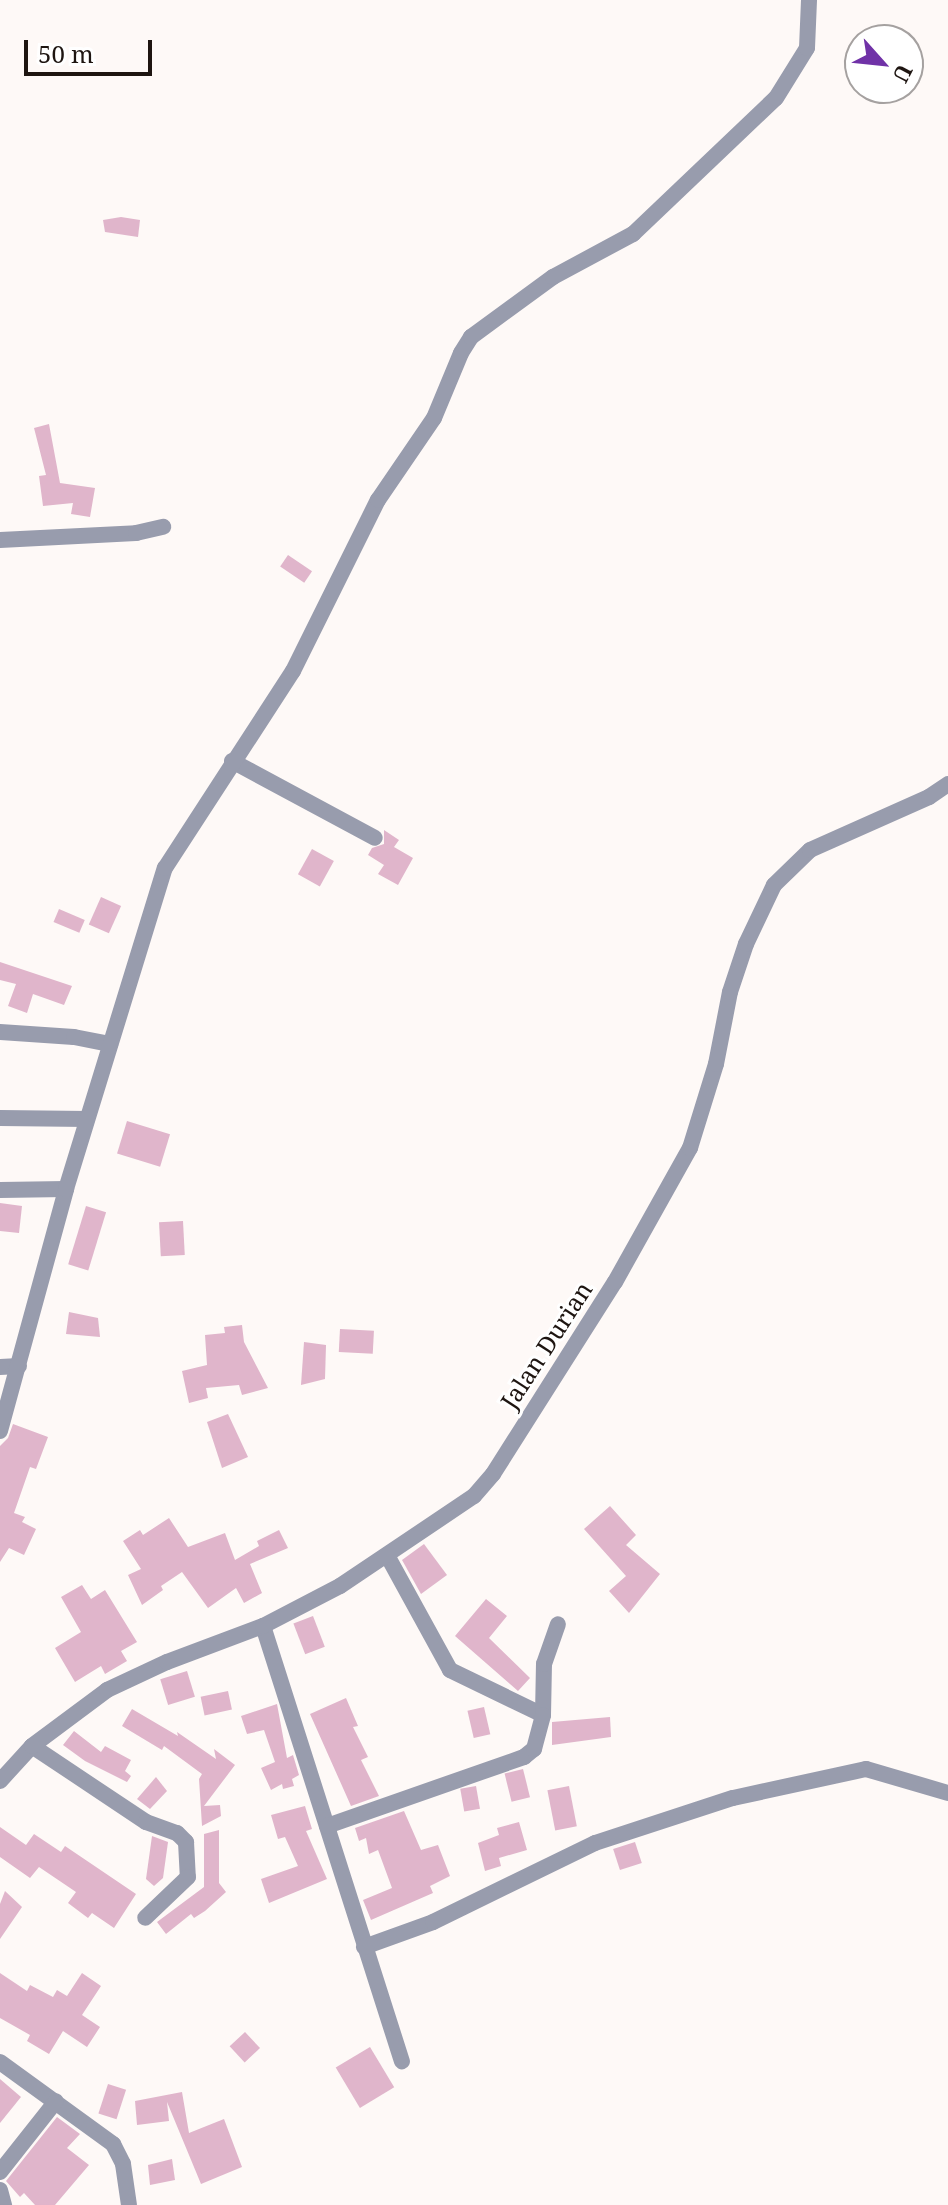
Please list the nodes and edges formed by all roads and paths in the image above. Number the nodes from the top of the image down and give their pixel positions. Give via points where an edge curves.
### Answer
1 (809, 0) edge
2 (163, 527) dead end
3 (0, 540) edge
4 (232, 761) junction
5 (948, 784) edge
6 (375, 838) dead end
7 (0, 1032) edge
8 (110, 1044) junction
9 (0, 1118) edge
10 (87, 1119) junction
11 (66, 1189) junction
12 (0, 1190) edge
13 (19, 1366) junction
14 (0, 1367) edge
15 (0, 1431) edge
16 (388, 1557) junction
17 (558, 1624) dead end
18 (263, 1626) junction
19 (543, 1715) junction
20 (32, 1746) junction
21 (0, 1781) edge
22 (948, 1793) edge
23 (327, 1826) junction
24 (145, 1918) dead end
25 (364, 1947) junction
26 (402, 2061) dead end
27 (0, 2062) edge
28 (56, 2101) junction
29 (0, 2172) edge
30 (0, 2190) edge
31 (4, 2205) edge
32 (129, 2205) edge

1 - 4 street via 807,48 776,98 633,234 553,277 471,337 434,418 378,500 293,671
2 - 3 street
4 - 6 street
4 - 8 street via 165,868
5 - 16 street, Jalan Durian via 810,850 774,885 730,992 713,1076 690,1148 615,1282 493,1474 465,1505
7 - 8 street
8 - 10 street
9 - 10 street
10 - 11 street
11 - 12 street
11 - 13 street
13 - 14 street
13 - 15 street
16 - 18 street, Jalan Durian
16 - 19 street via 450,1670
17 - 19 street via 544,1664
18 - 20 street, Jalan Durian via 107,1690
18 - 23 street
19 - 23 street via 534,1749 524,1757
20 - 21 street, Jalan Durian
20 - 24 street via 146,1822 177,1833 186,1842 188,1877
22 - 25 street via 866,1769 733,1798 595,1843 433,1922
23 - 25 street
25 - 26 street
27 - 28 street
28 - 29 street
28 - 32 street via 113,2144 123,2164
30 - 31 street

